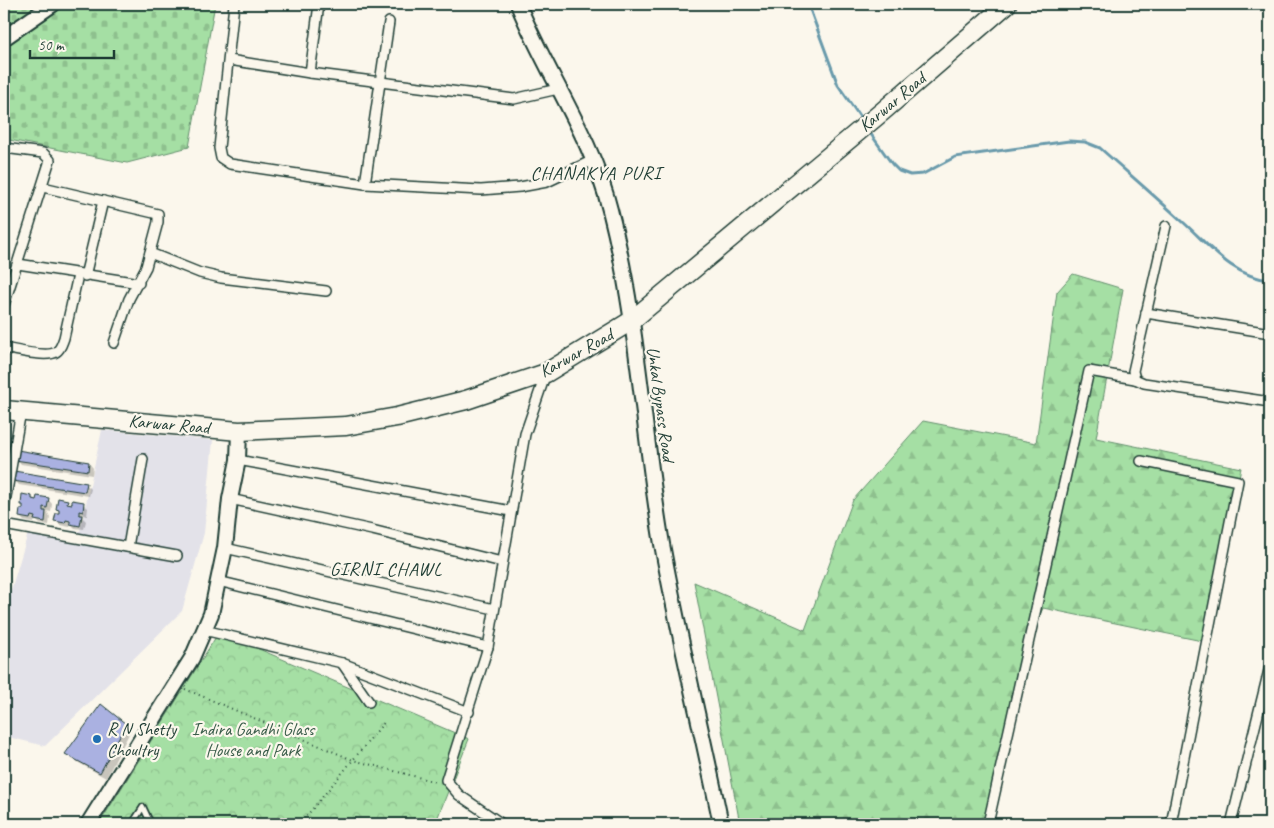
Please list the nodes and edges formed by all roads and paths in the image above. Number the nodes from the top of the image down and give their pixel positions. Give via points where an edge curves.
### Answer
1 (53, 4) edge
2 (234, 4) edge
3 (319, 4) edge
4 (518, 4) edge
5 (1007, 4) edge
6 (389, 22) dead end
7 (4, 38) edge
8 (229, 60) junction
9 (310, 73) junction
10 (379, 83) junction
11 (558, 89) junction
12 (4, 148) edge
13 (593, 160) junction
14 (365, 184) junction
15 (43, 187) junction
16 (103, 202) junction
17 (1166, 226) dead end
18 (150, 253) junction
19 (18, 264) junction
20 (82, 276) junction
21 (139, 283) junction
22 (326, 291) dead end
23 (4, 305) edge
24 (1146, 313) junction
25 (631, 321) junction
26 (1270, 333) edge
27 (114, 343) dead end
28 (4, 348) edge
29 (546, 373) junction
30 (1135, 379) junction
31 (1270, 402) edge
32 (4, 410) edge
33 (22, 411) junction
34 (239, 431) junction
35 (143, 458) dead end
36 (238, 460) junction
37 (1141, 461) dead end
38 (230, 499) junction
39 (4, 508) edge
40 (511, 511) junction
41 (4, 525) edge
42 (128, 547) junction
43 (224, 548) junction
44 (177, 556) dead end
45 (502, 562) junction
46 (218, 581) junction
47 (494, 609) junction
48 (204, 630) junction
49 (488, 647) junction
50 (342, 663) junction
51 (1270, 666) edge
52 (175, 685) junction
53 (369, 702) dead end
54 (469, 712) junction
55 (386, 720) dead end
56 (353, 760) junction
57 (446, 780) junction
58 (88, 824) edge
59 (132, 824) edge
60 (152, 824) edge
61 (300, 824) edge
62 (502, 824) edge
63 (721, 824) edge
64 (988, 824) edge
65 (1171, 824) edge
66 (1231, 824) edge

1 - 7 main road
2 - 8 street
3 - 9 street
4 - 11 main road, Unkal Bypass Road
5 - 25 highway, Karwar Road
6 - 10 street
8 - 9 street
8 - 14 street via 221,158 230,164 248,168
9 - 10 street
10 - 11 street via 514,99
10 - 14 street
11 - 13 main road, Unkal Bypass Road
12 - 15 street via 48,156 50,160
13 - 14 street via 547,182 520,187 481,190
13 - 25 main road, Unkal Bypass Road via 610,210
15 - 16 street
15 - 19 street
16 - 18 street via 158,214
16 - 20 street
17 - 24 street
18 - 21 street
18 - 22 street via 221,278
19 - 20 street
19 - 23 street
20 - 21 street
20 - 28 street via 61,348 56,353 48,355
21 - 27 street via 129,299
24 - 26 street
24 - 30 street via 1133,371
25 - 29 highway, Karwar Road
25 - 63 main road, Unkal Bypass Road via 662,544
29 - 34 highway, Karwar Road via 466,400 396,417 346,426
29 - 40 street via 525,434
30 - 31 street
30 - 64 street via 1089,371
32 - 33 highway, Karwar Road
33 - 34 highway, Karwar Road
33 - 39 street
34 - 36 main road
35 - 42 street
36 - 38 main road
36 - 40 street
37 - 65 street via 1238,481
38 - 43 main road
38 - 45 street
40 - 45 street
41 - 42 street
42 - 44 street
43 - 46 main road
43 - 47 street
45 - 47 street
46 - 48 main road
46 - 49 street
47 - 49 street
48 - 50 street
48 - 52 main road
49 - 54 street
50 - 53 street
50 - 54 street
51 - 66 street
52 - 56 path
52 - 58 main road
54 - 57 street
55 - 56 path
56 - 57 path via 431,782
56 - 61 path
57 - 62 street via 459,795
59 - 60 lane via 144,807

